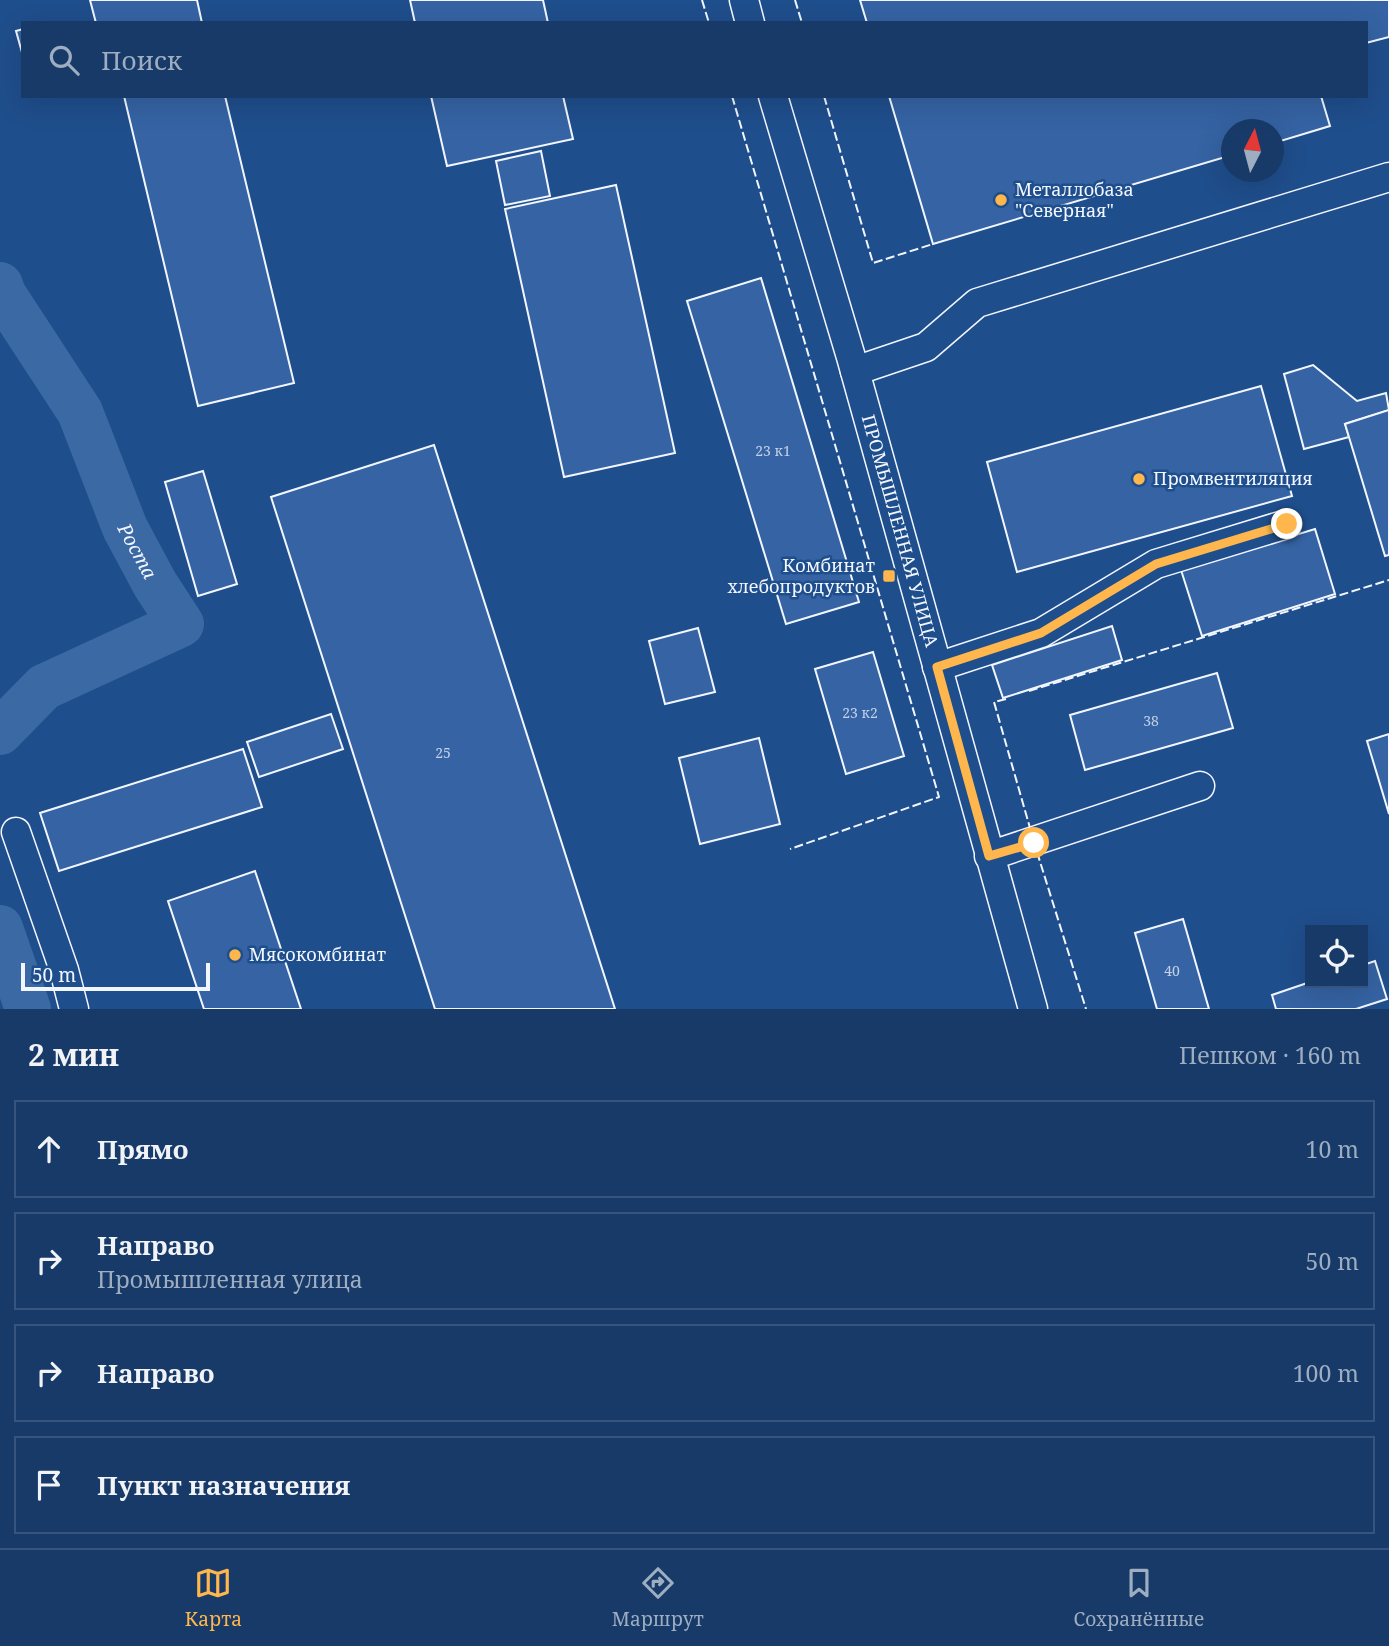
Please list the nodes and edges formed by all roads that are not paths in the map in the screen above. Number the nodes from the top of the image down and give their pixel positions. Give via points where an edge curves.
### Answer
1 (744, 0) edge
2 (750, 21) edge
3 (774, 98) edge
4 (1389, 177) edge
5 (855, 371) junction
6 (1287, 524) dead end
7 (937, 667) junction
8 (1200, 786) dead end
9 (16, 832) dead end
10 (989, 856) junction
11 (74, 1009) edge
12 (1033, 1009) edge

1 - 2 street
3 - 5 street, ПРОМЫШЛЕННАЯ УЛИЦА
4 - 5 street via 977,303 926,347
5 - 7 street, ПРОМЫШЛЕННАЯ УЛИЦА
6 - 7 street via 1156,564 1041,633
7 - 10 street, ПРОМЫШЛЕННАЯ УЛИЦА
8 - 10 street
9 - 11 street
10 - 12 street, ПРОМЫШЛЕННАЯ УЛИЦА

